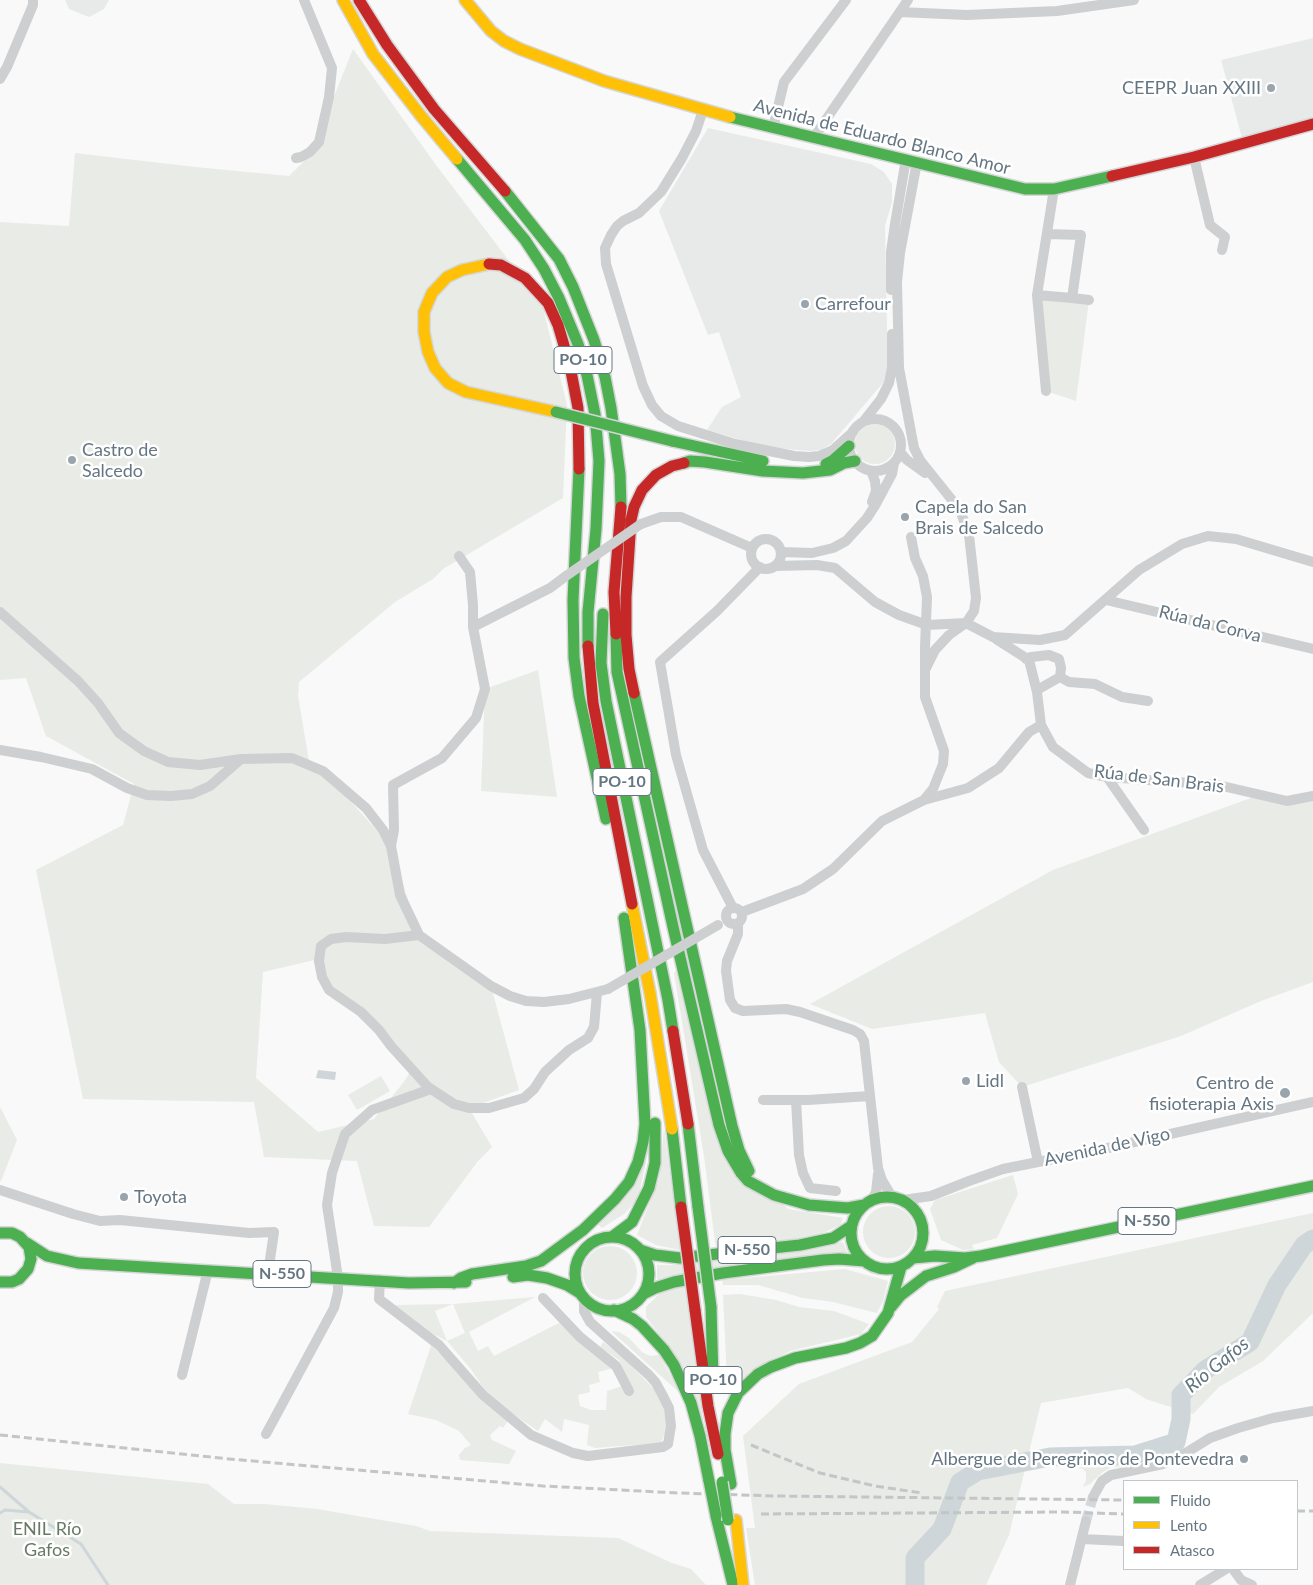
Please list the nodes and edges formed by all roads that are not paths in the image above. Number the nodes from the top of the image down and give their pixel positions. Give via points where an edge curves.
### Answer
1 (33, 0) edge
2 (304, 0) edge
3 (344, 0) edge
4 (359, 0) edge
5 (466, 0) edge
6 (846, 0) edge
7 (908, 0) edge
8 (1134, 0) edge
9 (900, 12) junction
10 (0, 78) edge
11 (703, 110) junction
12 (1313, 124) edge
13 (774, 128) junction
14 (814, 137) junction
15 (1194, 157) junction
16 (296, 158) dead end
17 (912, 160) junction
18 (1054, 189) junction
19 (1047, 234) junction
20 (1222, 250) dead end
21 (1037, 295) junction
22 (1072, 298) junction
23 (1089, 300) dead end
24 (899, 368) junction
25 (1046, 391) dead end
26 (863, 422) junction
27 (853, 432) junction
28 (900, 435) junction
29 (615, 436) junction
30 (849, 446) junction
31 (900, 452) junction
32 (855, 461) junction
33 (894, 463) junction
34 (872, 471) junction
35 (935, 481) junction
36 (858, 529) junction
37 (912, 537) dead end
38 (752, 548) junction
39 (780, 552) junction
40 (459, 556) dead end
41 (1313, 562) edge
42 (774, 566) junction
43 (760, 567) junction
44 (1124, 584) junction
45 (1106, 600) junction
46 (1126, 604) junction
47 (0, 612) edge
48 (966, 623) junction
49 (927, 625) junction
50 (474, 627) junction
51 (993, 637) junction
52 (1313, 649) edge
53 (1026, 658) junction
54 (926, 668) junction
55 (1060, 677) junction
56 (1037, 690) junction
57 (1148, 701) dead end
58 (1041, 725) junction
59 (0, 750) edge
60 (241, 759) junction
61 (1108, 777) junction
62 (610, 791) junction
63 (1313, 796) edge
64 (924, 800) junction
65 (606, 820) junction
66 (1144, 830) dead end
67 (391, 846) junction
68 (737, 910) junction
69 (727, 919) junction
70 (738, 924) junction
71 (419, 935) junction
72 (597, 993) junction
73 (641, 1048) junction
74 (1022, 1087) dead end
75 (431, 1089) junction
76 (870, 1096) junction
77 (763, 1100) dead end
78 (796, 1100) junction
79 (1313, 1102) edge
80 (1038, 1162) junction
81 (878, 1168) junction
82 (1313, 1186) edge
83 (0, 1190) edge
84 (836, 1191) dead end
85 (774, 1195) junction
86 (898, 1198) junction
87 (868, 1202) junction
88 (851, 1226) junction
89 (0, 1233) edge
90 (612, 1237) junction
91 (931, 1240) junction
92 (26, 1243) junction
93 (587, 1246) junction
94 (640, 1250) junction
95 (955, 1256) junction
96 (913, 1258) junction
97 (974, 1258) junction
98 (865, 1262) junction
99 (78, 1263) junction
100 (900, 1267) junction
101 (208, 1270) junction
102 (268, 1273) junction
103 (24, 1275) junction
104 (528, 1275) junction
105 (338, 1278) junction
106 (380, 1280) junction
107 (0, 1282) edge
108 (454, 1283) junction
109 (642, 1294) junction
110 (582, 1296) junction
111 (543, 1298) dead end
112 (614, 1310) junction
113 (889, 1310) junction
114 (600, 1333) junction
115 (591, 1346) junction
116 (182, 1375) dead end
117 (629, 1391) dead end
118 (1313, 1411) edge
119 (266, 1434) dead end
120 (718, 1453) junction
121 (727, 1483) junction
122 (1093, 1497) tunnel mouth
123 (1086, 1521) tunnel mouth
124 (1082, 1539) junction
125 (1123, 1542) edge
126 (1224, 1570) edge
127 (1234, 1570) edge
128 (733, 1585) edge
129 (741, 1585) edge
130 (1070, 1585) edge
131 (1200, 1585) edge
132 (1252, 1585) edge

1 - 10 street
2 - 16 street via 332,68 320,142 310,152
3 - 62 main road, PO-10 via 374,54 525,240 559,298 578,344 594,405 599,461 588,642 593,703
4 - 29 main road, PO-10 via 434,109 559,259 574,287 594,340 605,377
5 - 11 main road, Avenida de Eduardo Blanco Amor via 491,31 520,49 604,81
6 - 13 street via 784,82
7 - 9 street
8 - 9 street via 1057,11 966,15
9 - 14 street
11 - 13 main road, Avenida de Eduardo Blanco Amor
11 - 27 street via 696,131 661,192 617,226 605,248 606,264 642,386 661,416 678,426 736,444 794,456 819,456 833,450
12 - 15 main road, Avenida de Eduardo Blanco Amor
13 - 14 main road, Avenida de Eduardo Blanco Amor
14 - 17 main road, Avenida de Eduardo Blanco Amor
15 - 18 main road, Avenida de Eduardo Blanco Amor
15 - 20 street via 1210,225 1225,236
17 - 18 main road, Avenida de Eduardo Blanco Amor via 1011,186 1032,190
17 - 24 street via 898,272
17 - 26 street via 891,252 892,368 885,392
18 - 19 street
19 - 21 street
19 - 22 street via 1081,235
21 - 22 street
21 - 25 street
22 - 23 street
24 - 28 street
24 - 35 street via 914,448
26 - 27 street
26 - 28 street via 880,419 895,427
27 - 30 street
28 - 31 street
29 - 85 main road via 621,501 614,630 617,672 626,718 719,1125 728,1151 741,1173 754,1185
29 - 120 main road, PO-10, bridge via 613,510 601,663 606,701 668,1000 688,1124 711,1307
30 - 32 street
30 - 65 main road, bridge via 832,461 821,465 786,465 690,446 556,412 466,392 448,382 435,368 428,352 424,312 432,292 447,277 462,270 485,264 501,265 525,278 538,291 548,303 561,333 578,408 580,457 573,600 574,658
31 - 33 street
31 - 35 street
32 - 34 street
32 - 85 main road via 830,470 803,473 690,461 656,475 642,490 631,520 626,635 629,669 644,742 739,1150 750,1172
33 - 34 street via 888,468
33 - 36 street via 892,474 876,504
34 - 36 street via 876,491 874,500
35 - 48 street via 960,510 969,535 976,598 974,611
36 - 39 street via 846,542 823,551
37 - 49 street via 927,597
38 - 39 street via 759,541 768,539 777,544
38 - 43 street via 753,561
38 - 50 street, bridge via 681,517 651,519 550,588
39 - 42 street
40 - 50 street via 470,572
41 - 44 street via 1236,539 1208,536 1182,544 1139,570
42 - 43 street
42 - 49 street via 835,568 875,602
43 - 68 street via 660,662 676,756 703,850
44 - 45 street
44 - 46 street
45 - 46 street, Rúa da Corva
45 - 51 street via 1065,634 1040,640
46 - 52 street, Rúa da Corva
47 - 60 street via 78,681 119,733 144,751 168,762 200,765
48 - 49 street
48 - 51 street
48 - 54 street via 935,650
49 - 54 street
50 - 67 street via 485,689 476,718 442,758 393,785
51 - 53 street
53 - 55 street via 1049,656 1059,659
53 - 56 street, Rúa de San Brais
54 - 64 street via 926,697 944,751 943,764 933,789
55 - 56 street
55 - 57 street via 1069,682 1095,684 1122,697
56 - 58 street, Rúa de San Brais
58 - 61 street, Rúa de San Brais via 1053,747 1088,773
58 - 64 street via 1029,732 999,768 968,788
59 - 60 street via 92,770 147,795 171,796 192,794 210,786
60 - 67 street via 292,758 323,771 366,808
61 - 63 street, Rúa de San Brais via 1218,785 1287,801
61 - 66 street
62 - 65 main road
62 - 120 main road, PO-10, bridge via 650,993 672,1129 708,1406
64 - 68 street via 882,821 832,869 803,889
65 - 73 main road via 620,894
67 - 71 street via 400,895
68 - 69 street via 727,913
68 - 70 street via 742,920
69 - 70 street
69 - 72 street, bridge via 608,990
70 - 76 street via 726,971 730,1000 735,1008 743,1011 786,1009 860,1034 864,1040
71 - 72 street via 510,996 544,1002
71 - 75 street via 331,939 321,946 319,961 329,990 361,1012
72 - 75 street via 594,1027 588,1038 545,1072 524,1098 490,1108 469,1108 454,1104
73 - 90 main road via 654,1113 655,1162 649,1188 632,1222
73 - 108 main road via 643,1142 629,1182 616,1199 583,1230 541,1261 472,1274
74 - 80 street
75 - 105 street via 372,1110 345,1134 332,1173 327,1205
76 - 78 street
76 - 81 street
77 - 78 street
78 - 84 street via 803,1173 810,1188
79 - 80 street, Avenida de Vigo
80 - 86 street, Avenida de Vigo via 985,1175 931,1196
81 - 86 street via 882,1180
81 - 87 street via 878,1181
82 - 97 main road, N-550
83 - 102 street via 100,1221 120,1220 249,1233 274,1232
85 - 87 main road via 817,1206 848,1208
86 - 87 main road via 882,1197
86 - 91 main road via 918,1213
87 - 88 main road, N-550 via 858,1211
88 - 94 main road, N-550 via 833,1238 808,1244 680,1258
88 - 98 main road via 853,1246
89 - 92 main road, N-550 via 20,1236
90 - 93 main road, N-550 via 599,1239
90 - 94 main road, N-550 via 622,1238
91 - 95 main road, N-550
91 - 96 main road
92 - 99 main road, N-550 via 47,1256
92 - 103 main road via 31,1259
93 - 104 main road, N-550
93 - 110 main road via 576,1265 575,1279
94 - 109 main road via 648,1266 647,1285
95 - 96 main road, N-550
95 - 97 main road, N-550
96 - 100 main road
97 - 113 main road via 926,1276 900,1296
98 - 100 main road, N-550 via 882,1269
98 - 109 main road, N-550 via 823,1260 723,1274 674,1282
99 - 101 main road, N-550
99 - 103 main road, N-550
100 - 113 main road
101 - 102 main road, N-550
101 - 116 street
102 - 105 main road, N-550
103 - 107 main road, N-550 via 12,1282
104 - 108 main road, N-550
104 - 110 main road, N-550 via 556,1280
105 - 106 main road, N-550
105 - 119 street via 334,1308
106 - 108 main road, N-550
106 - 114 street via 379,1299 439,1345 483,1395 531,1434 573,1453 588,1456 663,1447 668,1444 671,1426 669,1408 656,1383
109 - 112 main road, N-550 via 630,1306
110 - 112 main road, N-550 via 597,1308
110 - 114 street via 586,1317
111 - 115 street
112 - 128 main road, bridge via 633,1319 664,1350 691,1403
113 - 121 main road via 872,1336 860,1343 795,1358 772,1367 758,1374 738,1393 728,1413 725,1434
114 - 115 street
115 - 117 street via 616,1366
118 - 122 street via 1238,1428 1210,1438 1163,1464 1111,1475 1102,1481
120 - 121 main road
121 - 129 main road, bridge
123 - 124 street
124 - 125 street
124 - 130 street
126 - 131 street
127 - 132 street via 1241,1580

